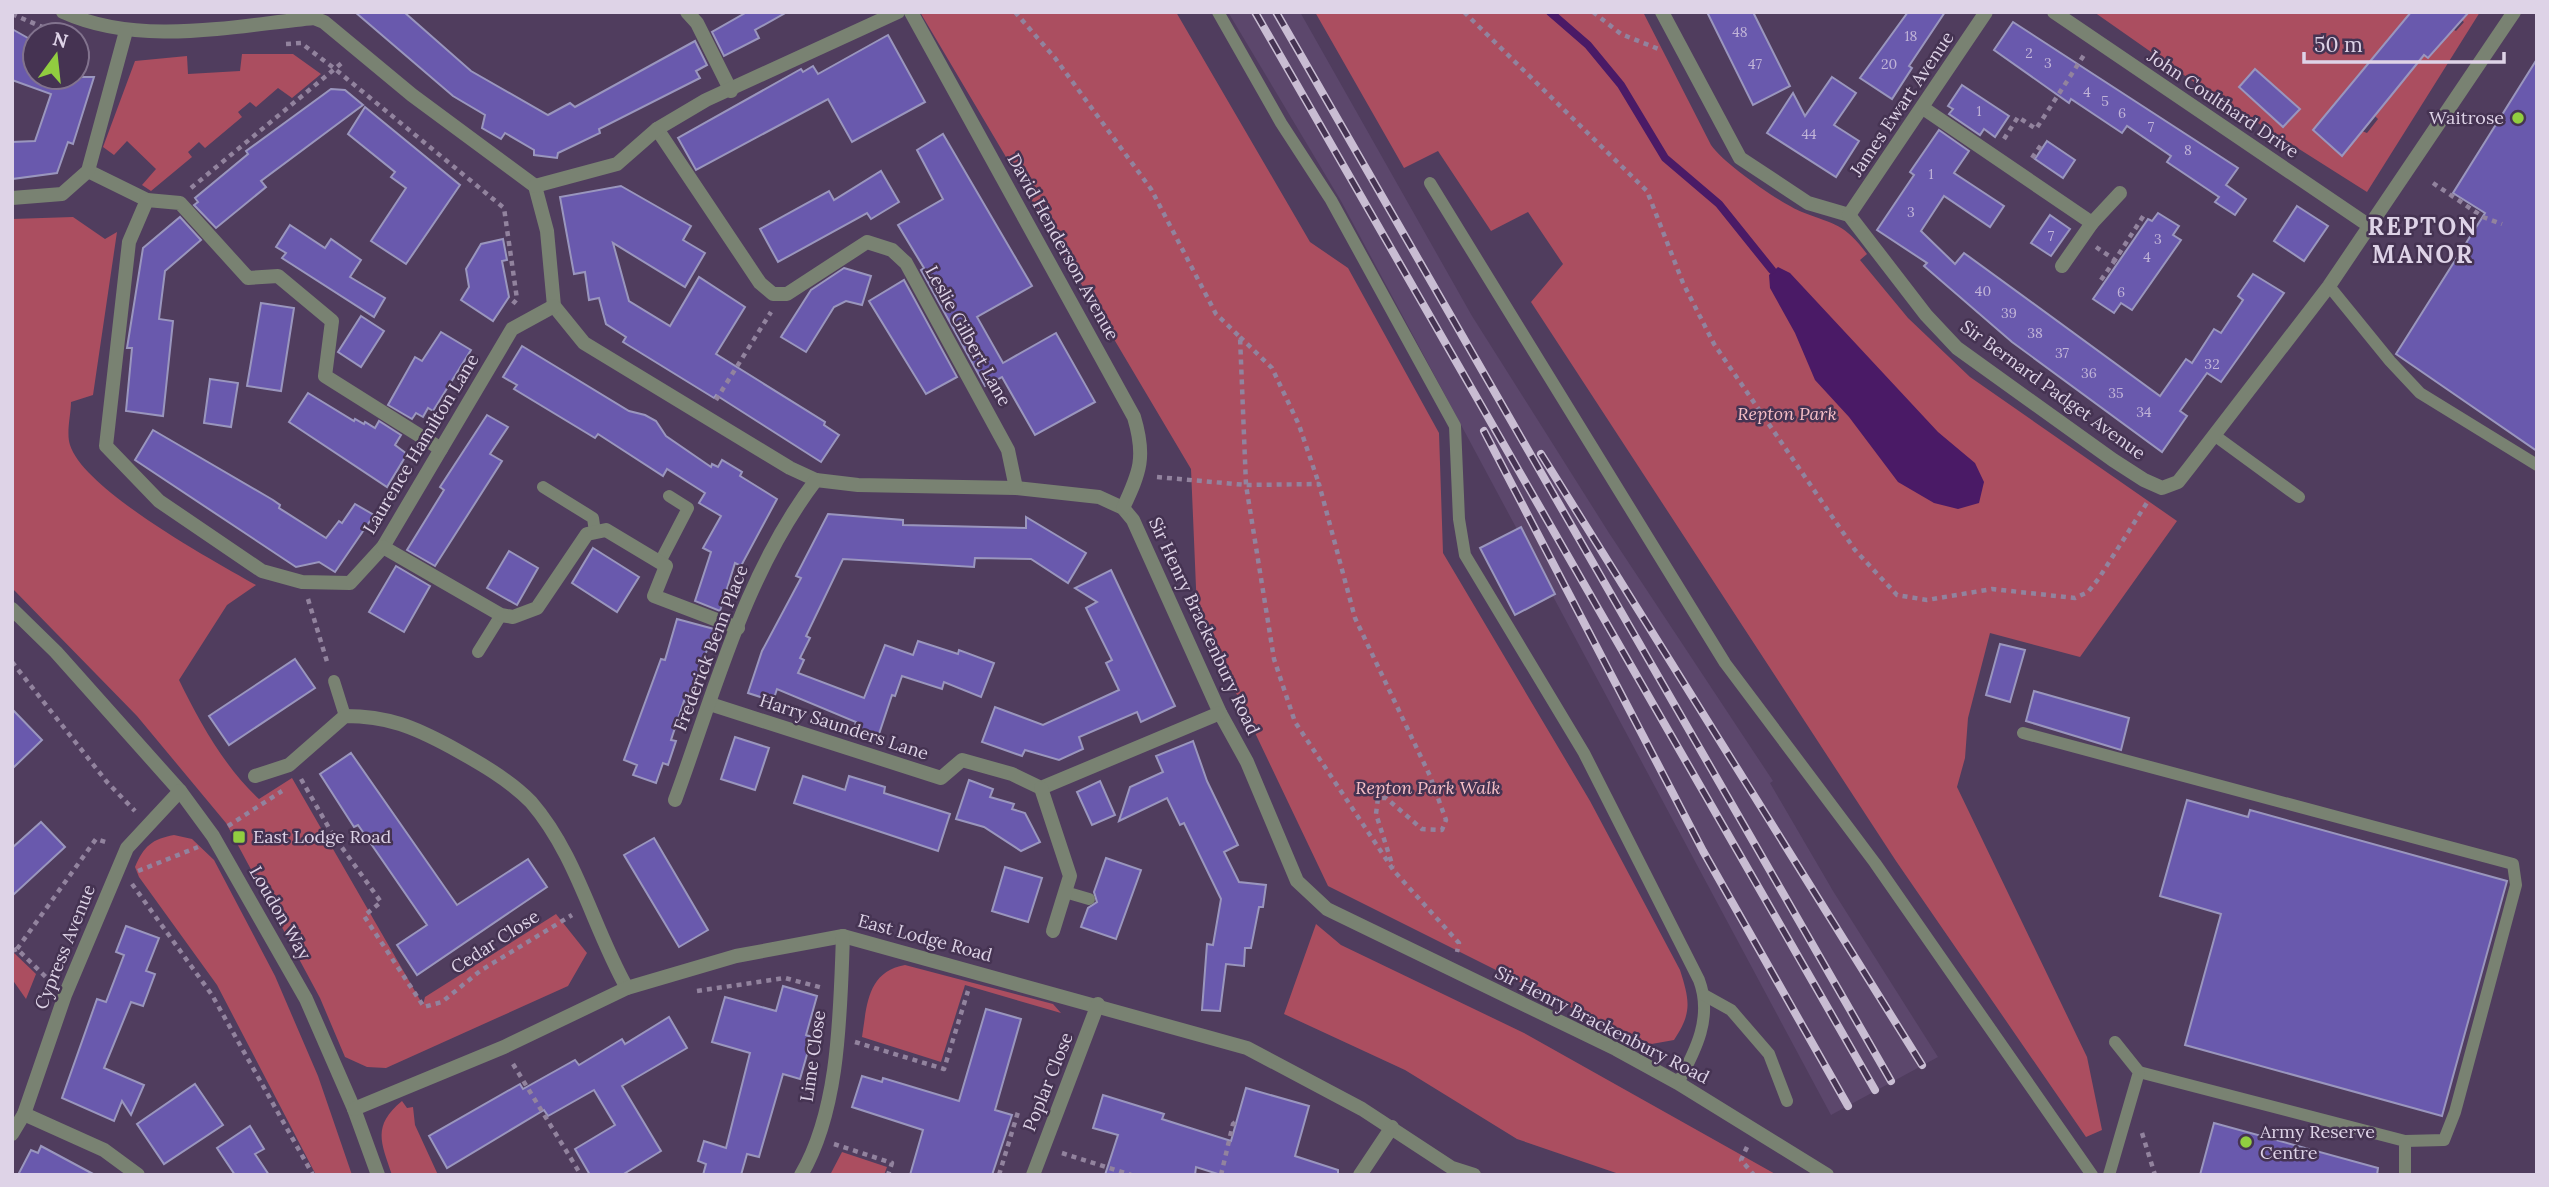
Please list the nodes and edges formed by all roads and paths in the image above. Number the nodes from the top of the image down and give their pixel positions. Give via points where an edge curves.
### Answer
1 (63, 12) edge
2 (687, 12) edge
3 (898, 12) edge
4 (911, 12) edge
5 (1015, 12) edge
6 (1218, 12) edge
7 (1464, 12) edge
8 (1593, 12) edge
9 (1662, 12) edge
10 (1986, 12) edge
11 (2054, 12) edge
12 (2514, 12) edge
13 (12, 14) edge
14 (326, 17) edge
15 (29, 21) edge
16 (126, 31) junction
17 (1679, 46) junction
18 (357, 50) junction
19 (2084, 54) dead end
20 (335, 69) junction
21 (731, 91) junction
22 (1923, 107) junction
23 (657, 129) junction
24 (2001, 144) dead end
25 (89, 171) junction
26 (1430, 183) dead end
27 (2433, 183) dead end
28 (535, 186) junction
29 (2120, 193) dead end
30 (12, 198) edge
31 (147, 200) junction
32 (173, 202) junction
33 (1849, 215) junction
34 (2144, 215) dead end
35 (2092, 223) junction
36 (2502, 225) dead end
37 (2371, 228) junction
38 (2082, 238) junction
39 (2115, 260) junction
40 (2062, 266) dead end
41 (2102, 280) dead end
42 (2329, 286) junction
43 (773, 300) junction
44 (554, 306) junction
45 (512, 329) junction
46 (1240, 337) junction
47 (706, 415) junction
48 (2214, 435) junction
49 (440, 449) junction
50 (2537, 465) edge
51 (1138, 476) junction
52 (816, 480) junction
53 (1319, 484) junction
54 (1246, 485) junction
55 (543, 487) dead end
56 (2160, 487) junction
57 (1016, 488) junction
58 (668, 496) dead end
59 (2299, 497) dead end
60 (1123, 509) junction
61 (595, 532) junction
62 (383, 547) junction
63 (660, 562) junction
64 (302, 582) junction
65 (12, 609) edge
66 (501, 615) junction
67 (738, 628) junction
68 (478, 652) dead end
69 (12, 662) edge
70 (334, 681) joint
71 (710, 705) junction
72 (1220, 713) junction
73 (345, 716) junction
74 (2023, 733) dead end
75 (289, 765) junction
76 (255, 776) dead end
77 (301, 779) junction
78 (1041, 788) junction
79 (180, 791) junction
80 (675, 800) dead end
81 (147, 824) junction
82 (213, 836) junction
83 (127, 848) junction
84 (118, 867) junction
85 (1394, 871) junction
86 (1065, 892) junction
87 (1089, 899) dead end
88 (587, 905) junction
89 (1053, 930) dead end
90 (843, 936) junction
91 (14, 950) edge
92 (1452, 969) junction
93 (676, 975) junction
94 (627, 988) junction
95 (841, 992) junction
96 (65, 995) junction
97 (978, 995) dead end
98 (1704, 995) junction
99 (1098, 1004) junction
100 (837, 1036) junction
101 (2116, 1042) dead end
102 (504, 1048) junction
103 (2139, 1072) junction
104 (1678, 1083) junction
105 (1787, 1101) dead end
106 (354, 1109) junction
107 (1018, 1112) dead end
108 (24, 1114) junction
109 (1238, 1120) dead end
110 (2123, 1126) junction
111 (1392, 1127) junction
112 (1754, 1130) junction
113 (12, 1134) edge
114 (820, 1139) junction
115 (2405, 1141) junction
116 (1042, 1146) junction
117 (138, 1175) edge
118 (313, 1175) edge
119 (377, 1175) edge
120 (581, 1175) edge
121 (801, 1175) edge
122 (888, 1175) edge
123 (999, 1175) edge
124 (1034, 1175) edge
125 (1131, 1175) edge
126 (1221, 1175) edge
127 (1360, 1175) edge
128 (1474, 1175) edge
129 (1754, 1175) edge
130 (1827, 1175) edge
131 (2092, 1175) edge
132 (2109, 1175) edge
133 (2155, 1175) edge
134 (2405, 1175) edge

1 - 16 street via 90,25
2 - 21 street
3 - 21 street
4 - 51 street, David Henderson Avenue via 1123,393 1141,441
5 - 46 path via 1055,58 1151,189 1216,314
6 - 98 lane via 1331,200 1455,426 1465,555 1584,753
7 - 56 path via 1647,191 1700,320 1732,373 1855,550 1897,595 1927,600 1992,589 2076,598 2099,578
8 - 17 path via 1621,34 1648,47 1661,51
9 - 17 street
10 - 22 street, James Ewart Avenue
11 - 37 street, John Coulthard Drive
12 - 37 street
13 - 15 path
14 - 16 street
14 - 18 street
16 - 25 street
17 - 33 street via 1740,158 1808,203
18 - 20 path
18 - 28 street
19 - 24 path via 2036,129 2018,117
20 - 32 path
20 - 45 path via 504,208 517,299 505,314
21 - 23 street
22 - 33 street, James Ewart Avenue
22 - 35 street
23 - 28 street via 617,164
23 - 43 street
25 - 30 street via 62,194
25 - 31 street
26 - 131 lane via 1725,663 1875,863
27 - 36 path
28 - 44 street via 547,231
29 - 35 street
31 - 32 street
31 - 64 street, Laurence Hamilton Lane via 129,242 106,446 159,501 262,571
32 - 49 street via 180,202 248,278 278,276 332,321 325,376
33 - 56 street, Sir Bernard Padget Avenue via 1957,348 2113,460
34 - 39 path
35 - 38 street
37 - 42 street
38 - 39 path
38 - 40 street
39 - 41 path
42 - 48 street
42 - 50 lane via 2420,393
43 - 47 path
43 - 57 street, Leslie Gilbert Lane via 867,242 892,250 906,263 1008,450
44 - 45 street
44 - 47 street, Sir Henry Brackenbury Road via 584,343
45 - 49 street, Laurence Hamilton Lane
46 - 53 path via 1272,369 1299,425
46 - 54 path
47 - 52 street, Sir Henry Brackenbury Road
48 - 56 street via 2178,482
48 - 59 lane
49 - 62 street, Laurence Hamilton Lane
51 - 54 path
51 - 60 street, David Henderson Avenue
52 - 57 street, Sir Henry Brackenbury Road
52 - 67 street, Frederick Benn Place via 760,571
53 - 54 path
53 - 85 path via 1355,618 1446,820 1442,830 1422,829 1386,798 1378,799 1376,814
54 - 85 path via 1274,659 1295,722
55 - 61 lane via 593,518
57 - 60 street, Sir Henry Brackenbury Road via 1099,498
58 - 63 lane via 688,509
60 - 72 street, Sir Henry Brackenbury Road via 1133,520
61 - 63 street via 606,530
61 - 66 street via 587,534 537,608 513,617
62 - 64 street, Laurence Hamilton Lane via 350,583
62 - 66 street
63 - 67 street via 666,566 654,596
64 - 70 path
65 - 79 street, Loudon Way
66 - 68 lane
67 - 71 street, Frederick Benn Place
69 - 81 path via 107,782
70 - 73 lane
71 - 78 street, Harry Saunders Lane via 941,778 962,760 1012,774
71 - 80 street, Frederick Benn Place
72 - 78 street
72 - 92 street, Sir Henry Brackenbury Road via 1247,762 1297,881 1327,909
73 - 75 street
73 - 88 street via 379,716 478,761 529,801 549,826
74 - 115 lane via 2513,864 2516,884 2455,1112 2444,1140
75 - 76 street
75 - 77 path, Cedar Close
77 - 82 path
77 - 88 path, Cedar Close via 333,835 381,902 364,916 424,1007 442,1002 480,971
78 - 86 street via 1070,876
79 - 81 street, Cypress Avenue
79 - 82 street, Loudon Way
81 - 83 street, Cypress Avenue
82 - 84 path via 139,871
82 - 106 street, Loudon Way via 306,999
83 - 84 street, Cypress Avenue
83 - 91 path via 96,839
84 - 96 street, Cypress Avenue
84 - 118 path via 212,995
85 - 92 path via 1459,943
86 - 87 lane
86 - 89 street
88 - 94 street
90 - 93 street, East Lodge Road via 736,956
90 - 95 street, Lime Close
90 - 99 street, East Lodge Road
91 - 96 path
92 - 104 street, Sir Henry Brackenbury Road
93 - 94 street, East Lodge Road
93 - 95 path via 680,993 785,978
94 - 102 street, East Lodge Road
95 - 100 street, Lime Close
96 - 108 street, Cypress Avenue
97 - 100 path via 966,991 944,1069
98 - 104 lane via 1702,1034
98 - 105 lane via 1731,1010 1769,1054
99 - 111 street, East Lodge Road via 1247,1048
99 - 116 street, Poplar Close
100 - 114 street, Lime Close
101 - 103 lane
102 - 106 street, East Lodge Road
102 - 120 path
103 - 110 lane
103 - 115 lane
104 - 112 street, Sir Henry Brackenbury Road
106 - 119 street, Loudon Way
107 - 123 path
108 - 113 street, Cypress Avenue
108 - 117 street via 104,1150
109 - 126 path via 1233,1124
110 - 132 lane
110 - 133 path via 2143,1133
111 - 127 street
111 - 128 street, East Lodge Road via 1452,1168
112 - 129 path via 1741,1160
112 - 130 street, Sir Henry Brackenbury Road
114 - 121 street, Lime Close
114 - 122 path via 892,1163
115 - 134 lane
116 - 124 street, Poplar Close
116 - 125 path

